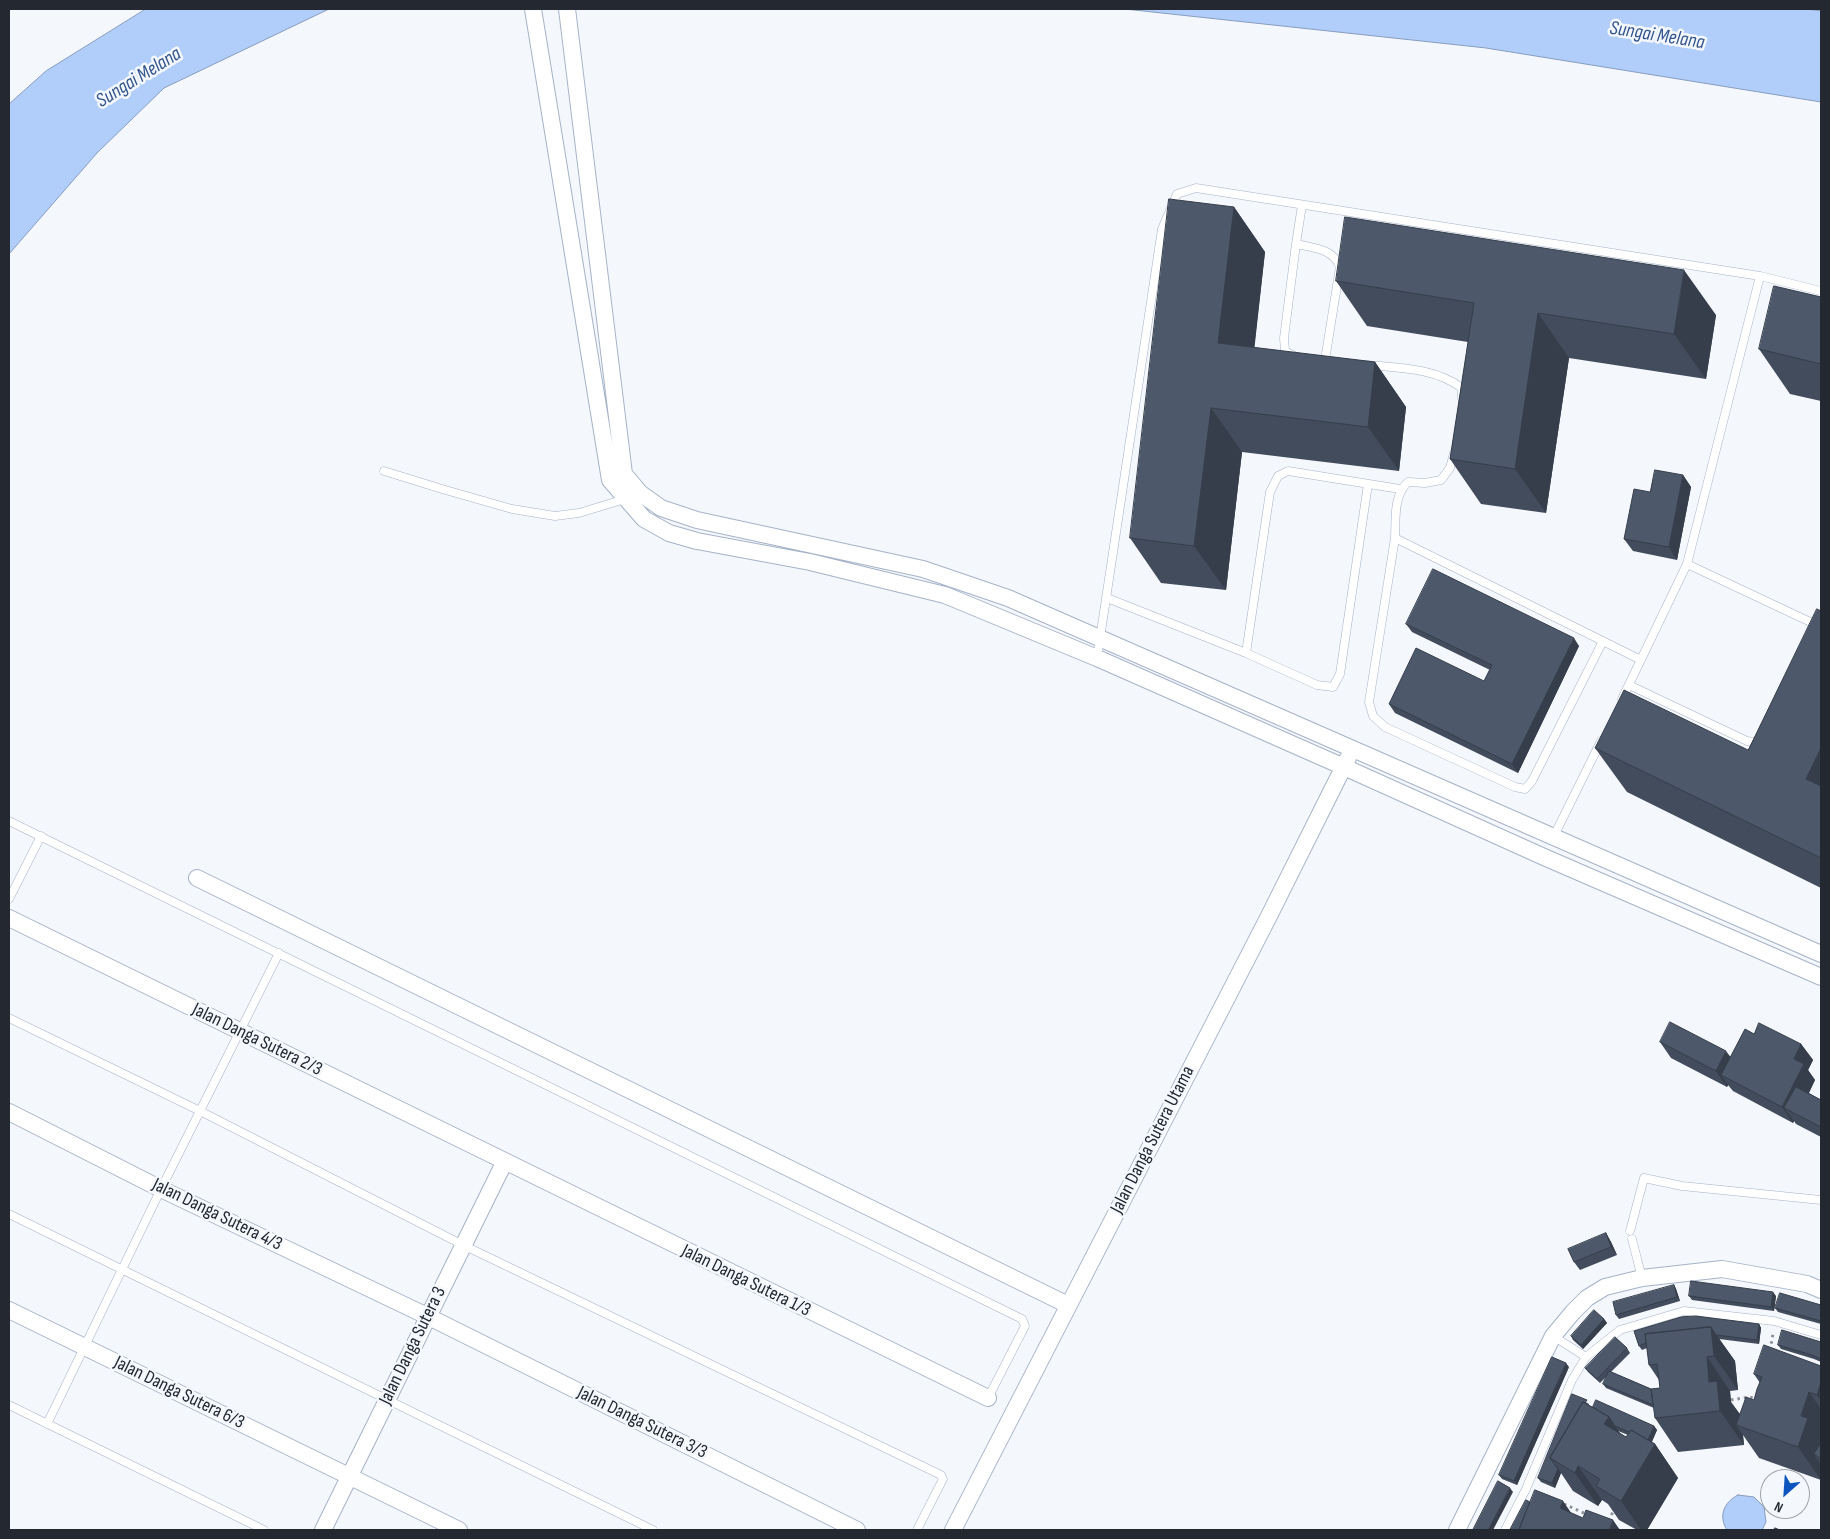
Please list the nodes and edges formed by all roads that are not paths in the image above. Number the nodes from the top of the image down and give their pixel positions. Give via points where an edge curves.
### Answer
1 (533, 9) edge
2 (567, 9) edge
3 (1302, 205) junction
4 (1296, 244) junction
5 (1760, 276) junction
6 (1821, 291) edge
7 (1307, 358) edge
8 (1316, 359) edge
9 (1325, 360) junction
10 (1344, 362) edge
11 (1362, 364) edge
12 (1462, 407) edge
13 (1455, 449) edge
14 (384, 471) dead end
15 (1368, 484) junction
16 (1400, 489) junction
17 (624, 499) junction
18 (1395, 538) junction
19 (1687, 564) junction
20 (1107, 598) junction
21 (1821, 627) edge
22 (1101, 639) junction
23 (1603, 641) junction
24 (1246, 653) junction
25 (1097, 658) junction
26 (1641, 660) junction
27 (1629, 685) junction
28 (1620, 702) edge
29 (1603, 738) edge
30 (1768, 739) edge
31 (1352, 749) junction
32 (1344, 766) junction
33 (9, 821) edge
34 (41, 836) junction
35 (1553, 838) junction
36 (1544, 857) junction
37 (197, 878) dead end
38 (9, 899) edge
39 (9, 918) edge
40 (279, 953) junction
41 (1821, 954) edge
42 (1821, 977) edge
43 (9, 1018) edge
44 (239, 1031) junction
45 (200, 1111) junction
46 (9, 1112) edge
47 (504, 1163) junction
48 (161, 1189) junction
49 (1821, 1200) edge
50 (9, 1214) edge
51 (1630, 1231) dead end
52 (1632, 1239) dead end
53 (463, 1245) junction
54 (122, 1270) junction
55 (1642, 1278) junction
56 (1821, 1290) edge
57 (1068, 1305) junction
58 (9, 1310) edge
59 (427, 1316) junction
60 (1821, 1335) edge
61 (1553, 1336) junction
62 (84, 1346) junction
63 (1586, 1357) junction
64 (988, 1398) joint
65 (387, 1400) junction
66 (9, 1405) edge
67 (47, 1424) junction
68 (350, 1476) junction
69 (264, 1530) edge
70 (323, 1530) edge
71 (459, 1530) edge
72 (653, 1530) edge
73 (857, 1530) edge
74 (917, 1530) edge
75 (953, 1530) edge
76 (1457, 1530) edge
77 (1505, 1530) edge

1 - 17 street via 610,480
2 - 22 street via 624,474 640,493 660,508 697,520 923,569 1008,598
3 - 4 lane
3 - 5 lane
3 - 20 lane via 1196,188 1177,194 1162,229
4 - 7 lane via 1285,350 1298,358
4 - 9 lane via 1329,252 1337,258 1340,267
5 - 6 lane
5 - 19 lane
8 - 9 lane
9 - 10 lane
11 - 12 lane via 1427,372 1451,380 1462,388
13 - 16 lane via 1450,468 1441,480 1408,482
14 - 17 lane via 512,508 555,516 579,513
15 - 16 lane
15 - 24 lane via 1288,471 1278,476 1270,492
15 - 24 lane via 1340,674 1333,687 1317,685
16 - 18 lane
17 - 25 street via 644,519 669,533 810,562 945,596
18 - 23 lane
18 - 23 lane via 1369,702 1373,716 1385,727 1525,789
19 - 21 lane
19 - 26 lane
20 - 22 lane
20 - 24 lane
22 - 25 lane
22 - 31 street
23 - 26 lane
25 - 32 street
26 - 27 lane
27 - 28 lane
27 - 30 lane via 1747,741 1764,743
29 - 35 lane
31 - 32 street, Jalan Danga Sutera Utama
31 - 35 street
32 - 36 street
32 - 57 street, Jalan Danga Sutera Utama
33 - 34 lane
34 - 38 lane
34 - 40 lane
35 - 36 street
35 - 41 street
36 - 42 street
37 - 57 street
39 - 44 street, Jalan Danga Sutera 2/3
40 - 44 lane
40 - 64 lane via 1022,1319 1025,1326
43 - 45 lane
44 - 45 lane
44 - 47 street, Jalan Danga Sutera 2/3
45 - 48 lane
45 - 53 lane
46 - 48 street, Jalan Danga Sutera 4/3
47 - 53 street, Jalan Danga Sutera 3
47 - 64 street, Jalan Danga Sutera 1/3
48 - 54 lane
48 - 59 street, Jalan Danga Sutera 4/3
49 - 51 lane via 1682,1186 1644,1178
50 - 54 lane
52 - 55 lane
53 - 59 street, Jalan Danga Sutera 3
53 - 74 lane via 941,1475 943,1479
54 - 62 lane
54 - 65 lane
55 - 56 street via 1722,1269 1807,1284
55 - 61 street via 1605,1287 1587,1298
57 - 75 street, Jalan Danga Sutera Utama
58 - 62 street, Jalan Danga Sutera 6/3
59 - 65 street, Jalan Danga Sutera 3
59 - 73 street, Jalan Danga Sutera 3/3
60 - 63 lane via 1774,1321 1684,1311 1620,1330
61 - 63 lane
61 - 76 street
62 - 67 lane
62 - 68 street, Jalan Danga Sutera 6/3
63 - 77 lane via 1572,1380
65 - 68 street, Jalan Danga Sutera 3
65 - 72 lane
66 - 67 lane
67 - 69 lane
68 - 70 street, Jalan Danga Sutera 3
68 - 71 street, Jalan Danga Sutera 6/3

